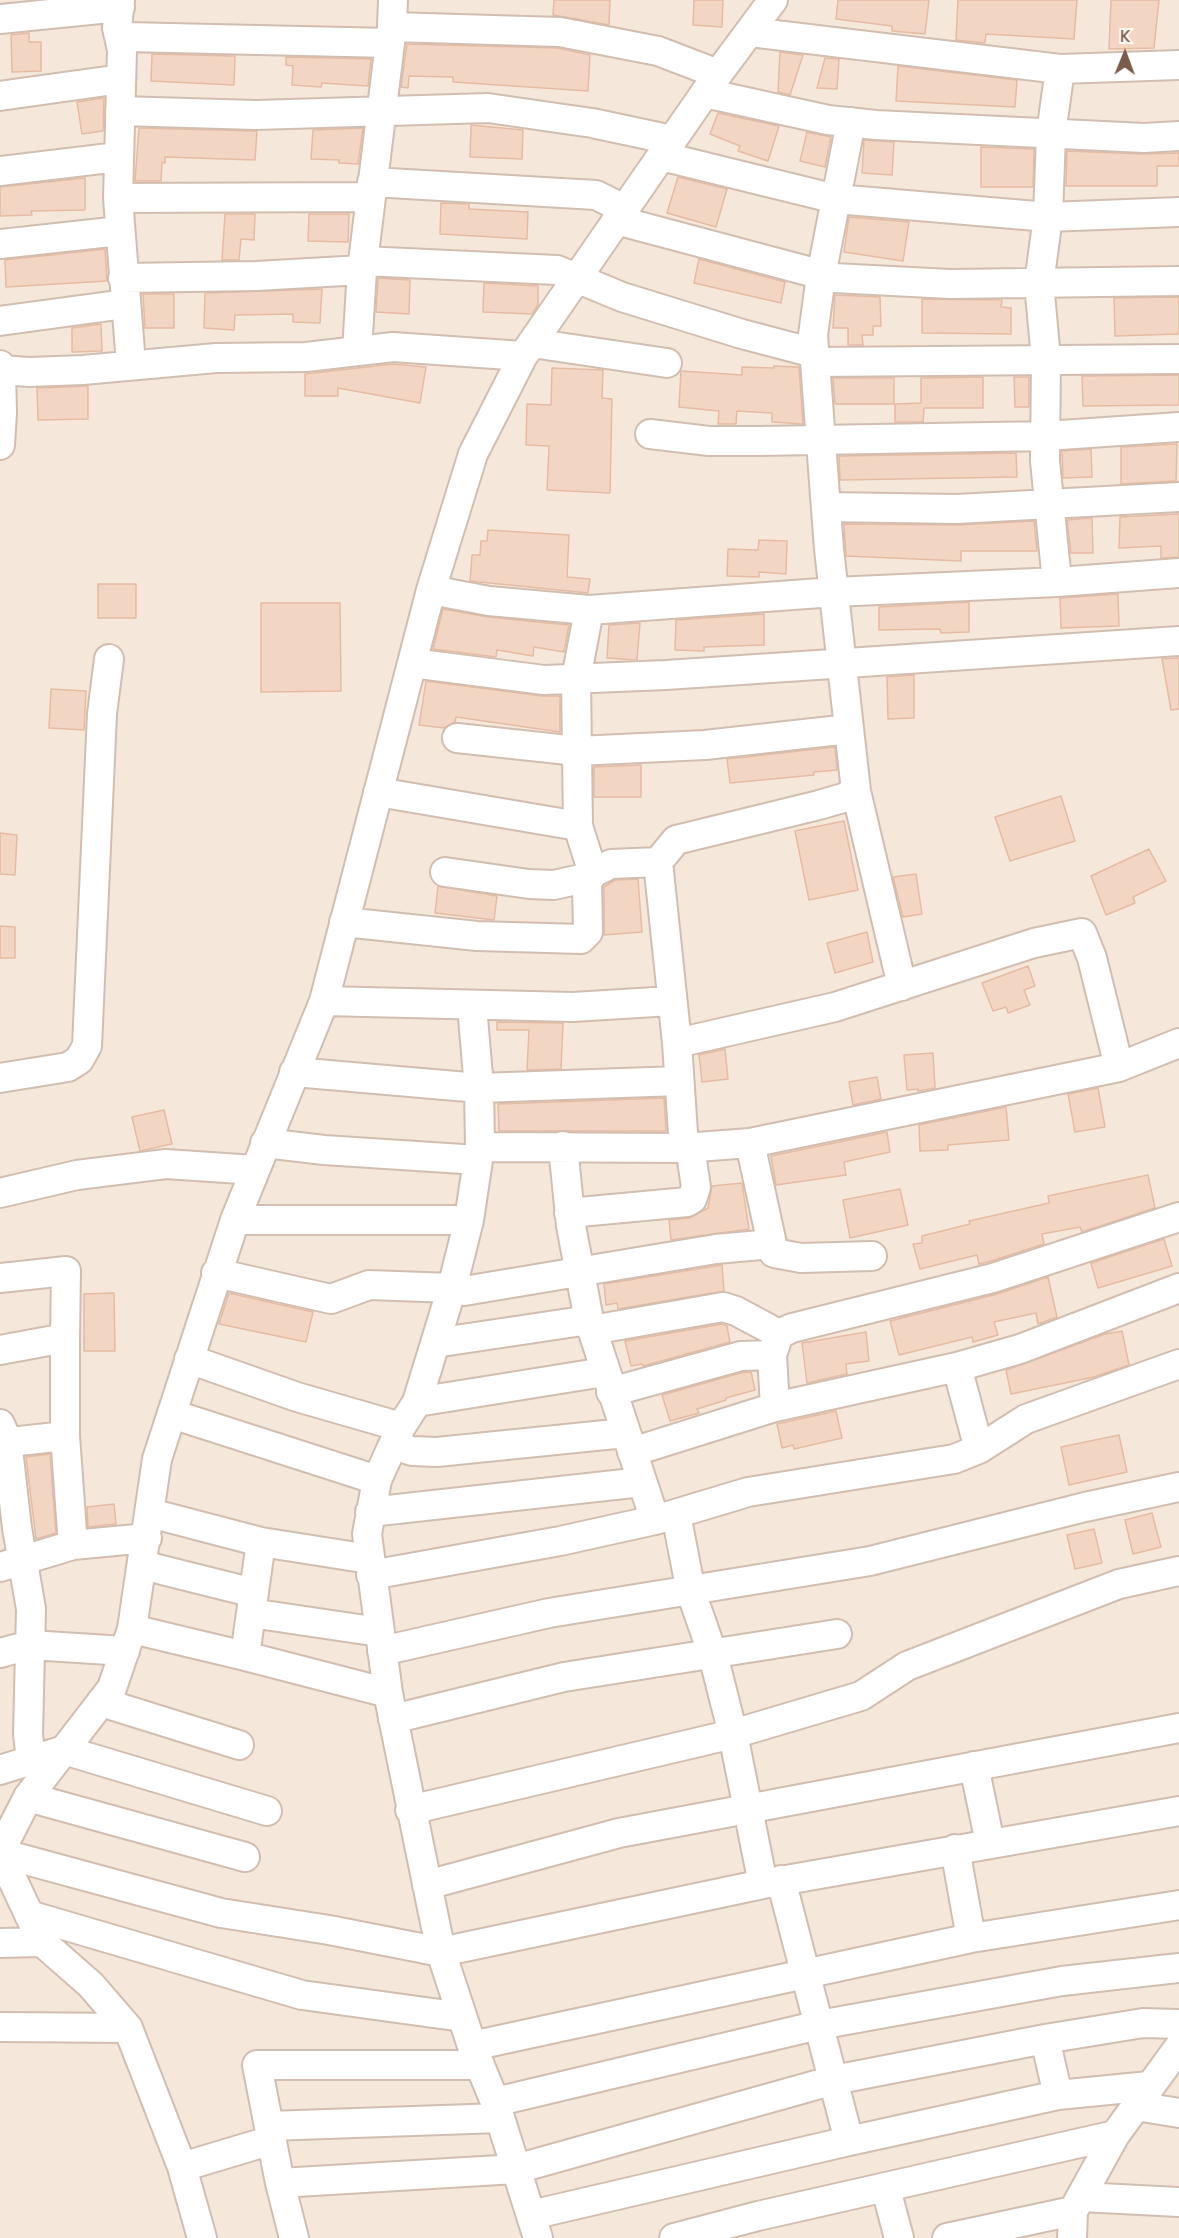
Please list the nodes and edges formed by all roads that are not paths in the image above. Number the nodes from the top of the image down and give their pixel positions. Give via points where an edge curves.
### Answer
1 (773, 0) edge
2 (120, 13) edge
3 (0, 19) edge
4 (392, 23) edge
5 (750, 32) junction
6 (1179, 65) edge
7 (1060, 69) junction
8 (121, 79) junction
9 (711, 83) junction
10 (0, 96) edge
11 (120, 111) junction
12 (382, 111) junction
13 (851, 122) junction
14 (1051, 134) junction
15 (1179, 136) edge
16 (666, 148) junction
17 (118, 157) junction
18 (0, 171) edge
19 (371, 190) junction
20 (118, 198) junction
21 (836, 199) junction
22 (1179, 212) edge
23 (620, 214) junction
24 (1048, 217) junction
25 (120, 231) junction
26 (0, 244) edge
27 (363, 266) junction
28 (821, 276) junction
29 (575, 279) junction
30 (1179, 281) edge
31 (1040, 284) junction
32 (124, 291) junction
33 (0, 321) edge
34 (527, 349) junction
35 (357, 351) junction
36 (815, 358) junction
37 (1046, 359) junction
38 (1179, 359) edge
39 (667, 363) dead end
40 (131, 364) junction
41 (0, 365) edge
42 (0, 370) edge
43 (1179, 427) edge
44 (650, 434) dead end
45 (1046, 436) junction
46 (820, 438) junction
47 (0, 445) edge
48 (1179, 497) edge
49 (1050, 505) junction
50 (826, 507) junction
51 (1179, 573) edge
52 (1057, 582) junction
53 (431, 590) junction
54 (834, 592) junction
55 (589, 610) junction
56 (1179, 641) edge
57 (109, 659) dead end
58 (412, 663) junction
59 (842, 663) junction
60 (576, 679) junction
61 (849, 729) junction
62 (457, 738) dead end
63 (577, 751) junction
64 (856, 791) junction
65 (378, 792) junction
66 (578, 826) junction
67 (658, 862) junction
68 (445, 872) dead end
69 (591, 875) junction
70 (344, 922) junction
71 (902, 986) junction
72 (671, 1000) junction
73 (324, 1001) junction
74 (472, 1006) junction
75 (1179, 1043) edge
76 (676, 1044) junction
77 (1119, 1067) junction
78 (294, 1072) junction
79 (0, 1078) edge
80 (679, 1081) junction
81 (479, 1088) junction
82 (265, 1143) junction
83 (750, 1143) junction
84 (563, 1146) junction
85 (687, 1148) junction
86 (479, 1154) junction
87 (255, 1170) junction
88 (0, 1193) edge
89 (569, 1213) junction
90 (1179, 1217) edge
91 (235, 1220) junction
92 (469, 1220) junction
93 (772, 1244) junction
94 (872, 1256) dead end
95 (578, 1271) junction
96 (216, 1273) junction
97 (0, 1278) edge
98 (452, 1288) junction
99 (1179, 1288) edge
100 (590, 1325) junction
101 (65, 1338) junction
102 (435, 1343) junction
103 (776, 1344) junction
104 (0, 1350) edge
105 (189, 1359) junction
106 (1179, 1364) edge
107 (957, 1367) junction
108 (608, 1382) junction
109 (417, 1402) junction
110 (775, 1407) junction
111 (172, 1414) junction
112 (2, 1436) edge
113 (65, 1436) junction
114 (397, 1436) junction
115 (628, 1442) junction
116 (979, 1449) junction
117 (377, 1480) junction
118 (642, 1482) junction
119 (1179, 1487) edge
120 (370, 1512) junction
121 (666, 1517) junction
122 (146, 1539) junction
123 (261, 1542) junction
124 (73, 1545) junction
125 (12, 1563) edge
126 (370, 1567) junction
127 (1179, 1571) edge
128 (691, 1592) junction
129 (252, 1603) junction
130 (837, 1634) dead end
131 (129, 1640) junction
132 (381, 1641) junction
133 (30, 1645) junction
134 (0, 1653) edge
135 (713, 1655) junction
136 (245, 1656) junction
137 (101, 1702) junction
138 (390, 1706) junction
139 (1179, 1728) edge
140 (733, 1734) junction
141 (239, 1745) dead end
142 (64, 1750) junction
143 (31, 1760) junction
144 (974, 1766) junction
145 (0, 1770) edge
146 (28, 1797) junction
147 (410, 1809) junction
148 (749, 1809) junction
149 (267, 1811) dead end
150 (1179, 1811) edge
151 (990, 1843) junction
152 (956, 1849) junction
153 (0, 1853) edge
154 (245, 1857) dead end
155 (772, 1882) junction
156 (427, 1885) junction
157 (1179, 1905) edge
158 (29, 1915) junction
159 (971, 1938) junction
160 (42, 1942) junction
161 (0, 1943) edge
162 (441, 1952) junction
163 (1179, 1968) edge
164 (806, 1975) junction
165 (462, 2017) junction
166 (1179, 2024) edge
167 (819, 2025) junction
168 (0, 2027) edge
169 (128, 2028) junction
170 (1045, 2039) junction
171 (1179, 2047) edge
172 (476, 2055) junction
173 (834, 2080) junction
174 (1058, 2095) junction
175 (1142, 2096) junction
176 (498, 2110) junction
177 (1179, 2113) edge
178 (270, 2133) junction
179 (1115, 2136) junction
180 (849, 2141) junction
181 (182, 2167) junction
182 (516, 2169) junction
183 (280, 2183) junction
184 (886, 2189) junction
185 (1179, 2202) edge
186 (1075, 2215) edge
187 (535, 2227) edge
188 (201, 2238) edge
189 (294, 2238) edge
190 (674, 2238) edge
191 (899, 2238) edge
192 (947, 2238) edge

1 - 5 street
2 - 3 street
2 - 4 street via 126,37
2 - 8 street
4 - 9 street via 560,32 658,51
4 - 12 street
5 - 7 street
5 - 9 street
6 - 7 street
7 - 14 street
8 - 10 street
8 - 11 street
9 - 13 street via 828,120
9 - 16 street
11 - 12 street via 256,115
11 - 17 street
12 - 16 street via 488,108 592,123
12 - 19 street
13 - 14 street
13 - 21 street
14 - 15 street
14 - 24 street
16 - 21 street
16 - 23 street
17 - 18 street
17 - 20 street
19 - 20 street
19 - 23 street via 596,195
19 - 27 street
20 - 25 street
21 - 24 street
21 - 28 street
22 - 24 street
23 - 28 street
23 - 29 street
24 - 31 street
25 - 26 street
25 - 32 street
27 - 29 street via 557,270
27 - 32 street
27 - 35 street
28 - 31 street via 950,284
28 - 36 street via 813,335
29 - 34 street
29 - 36 street
30 - 31 street
31 - 37 street
32 - 33 street
32 - 40 street
34 - 35 street via 393,347
34 - 39 street
34 - 53 street via 472,454
35 - 40 street via 306,357
36 - 37 street
36 - 46 street
37 - 38 street
37 - 45 street
40 - 42 street via 83,370
41 - 42 street
42 - 47 street
43 - 45 street
44 - 46 street via 709,441
45 - 46 street
45 - 49 street
46 - 50 street
48 - 49 street
49 - 50 street via 957,509
49 - 52 street
50 - 54 street
51 - 52 street
52 - 54 street
53 - 55 street via 489,601
53 - 58 street
54 - 55 street
54 - 59 street
55 - 60 street
56 - 59 street
57 - 79 street via 99,756 87,1046 79,1060 68,1067
58 - 60 street via 544,680
58 - 65 street
59 - 60 street
59 - 61 street
60 - 63 street
61 - 63 street via 705,745
61 - 64 street
62 - 63 street
63 - 66 street
64 - 67 street via 819,805 676,840
64 - 71 street
65 - 66 street
65 - 70 street
66 - 69 street
67 - 69 street via 611,864
67 - 72 street
68 - 69 street via 554,885
69 - 70 street via 587,882 588,932 581,939 477,936
70 - 73 street
71 - 76 street via 835,1007
71 - 77 street via 1034,943 1082,933
72 - 74 street via 573,1007
72 - 76 street
73 - 74 street
73 - 78 street
74 - 81 street
75 - 77 street
76 - 80 street
77 - 83 street
78 - 81 street
78 - 82 street
80 - 81 street
80 - 85 street
81 - 86 street
82 - 86 street via 324,1150
82 - 87 street
83 - 85 street
83 - 93 street
84 - 85 street
84 - 86 street
84 - 89 street
85 - 89 street via 696,1193 687,1203
86 - 92 street
87 - 88 street via 166,1164 77,1175
87 - 91 street
89 - 95 street
90 - 103 street via 993,1278 792,1328
91 - 92 street
91 - 96 street
92 - 98 street
93 - 94 street via 774,1253 782,1257
93 - 95 street
95 - 98 street via 464,1291
95 - 100 street
96 - 98 street via 331,1299 369,1285
96 - 105 street
97 - 101 street via 66,1271
98 - 102 street
99 - 107 street via 1053,1338
100 - 102 street
100 - 103 street via 723,1306 736,1311
100 - 108 street
101 - 104 street
101 - 113 street
102 - 109 street
103 - 108 street via 741,1356
103 - 110 street
105 - 111 street
105 - 114 street
106 - 116 street via 1026,1419
107 - 110 street
107 - 116 street
108 - 109 street
108 - 115 street
109 - 114 street
110 - 115 street
111 - 117 street
111 - 122 street via 157,1460
112 - 113 street
112 - 125 street
113 - 124 street
114 - 115 street via 412,1451 437,1452
114 - 117 street
115 - 118 street
116 - 121 street via 941,1462 748,1492
117 - 120 street
118 - 120 street
118 - 121 street
119 - 128 street via 870,1561
120 - 126 street
121 - 126 street via 560,1541
121 - 128 street
122 - 123 street
122 - 124 street
122 - 129 street
122 - 131 street
123 - 126 street
123 - 129 street
124 - 125 street
125 - 133 street via 31,1609
126 - 132 street
127 - 140 street via 1119,1584 907,1666 861,1696
128 - 132 street
128 - 135 street
129 - 132 street
129 - 136 street
130 - 135 street
131 - 133 street
131 - 136 street
131 - 137 street via 112,1688
132 - 138 street
133 - 134 street
133 - 143 street
135 - 138 street via 564,1677 478,1696
135 - 140 street
136 - 138 street
137 - 141 street
137 - 142 street
138 - 147 street
139 - 144 street
140 - 147 street
140 - 148 street
142 - 143 street
142 - 146 street
142 - 149 street
143 - 145 street
144 - 148 street
144 - 151 street
146 - 153 street
146 - 154 street
147 - 156 street
148 - 155 street
148 - 156 street via 619,1833
150 - 151 street
151 - 152 street
152 - 155 street
152 - 159 street
153 - 158 street
153 - 162 street via 221,1913
155 - 162 street
155 - 164 street
156 - 162 street
157 - 159 street
158 - 160 street
158 - 165 street via 302,1995
159 - 164 street
160 - 161 street
160 - 169 street via 91,1986
162 - 165 street
163 - 167 street via 1062,1981
164 - 167 street
164 - 172 street
165 - 172 street
166 - 170 street via 1143,2023
167 - 173 street
167 - 176 street
168 - 169 street
169 - 181 street
170 - 173 street
170 - 174 street
171 - 175 street
172 - 176 street
172 - 178 street via 257,2065
173 - 180 street
173 - 182 street
174 - 175 street
174 - 180 street
175 - 177 street
175 - 179 street
176 - 178 street
176 - 182 street
178 - 181 street
178 - 183 street
179 - 184 street
179 - 186 street
180 - 187 street
181 - 188 street
182 - 183 street
182 - 187 street
183 - 189 street
184 - 190 street
184 - 191 street
185 - 186 street
186 - 192 street

